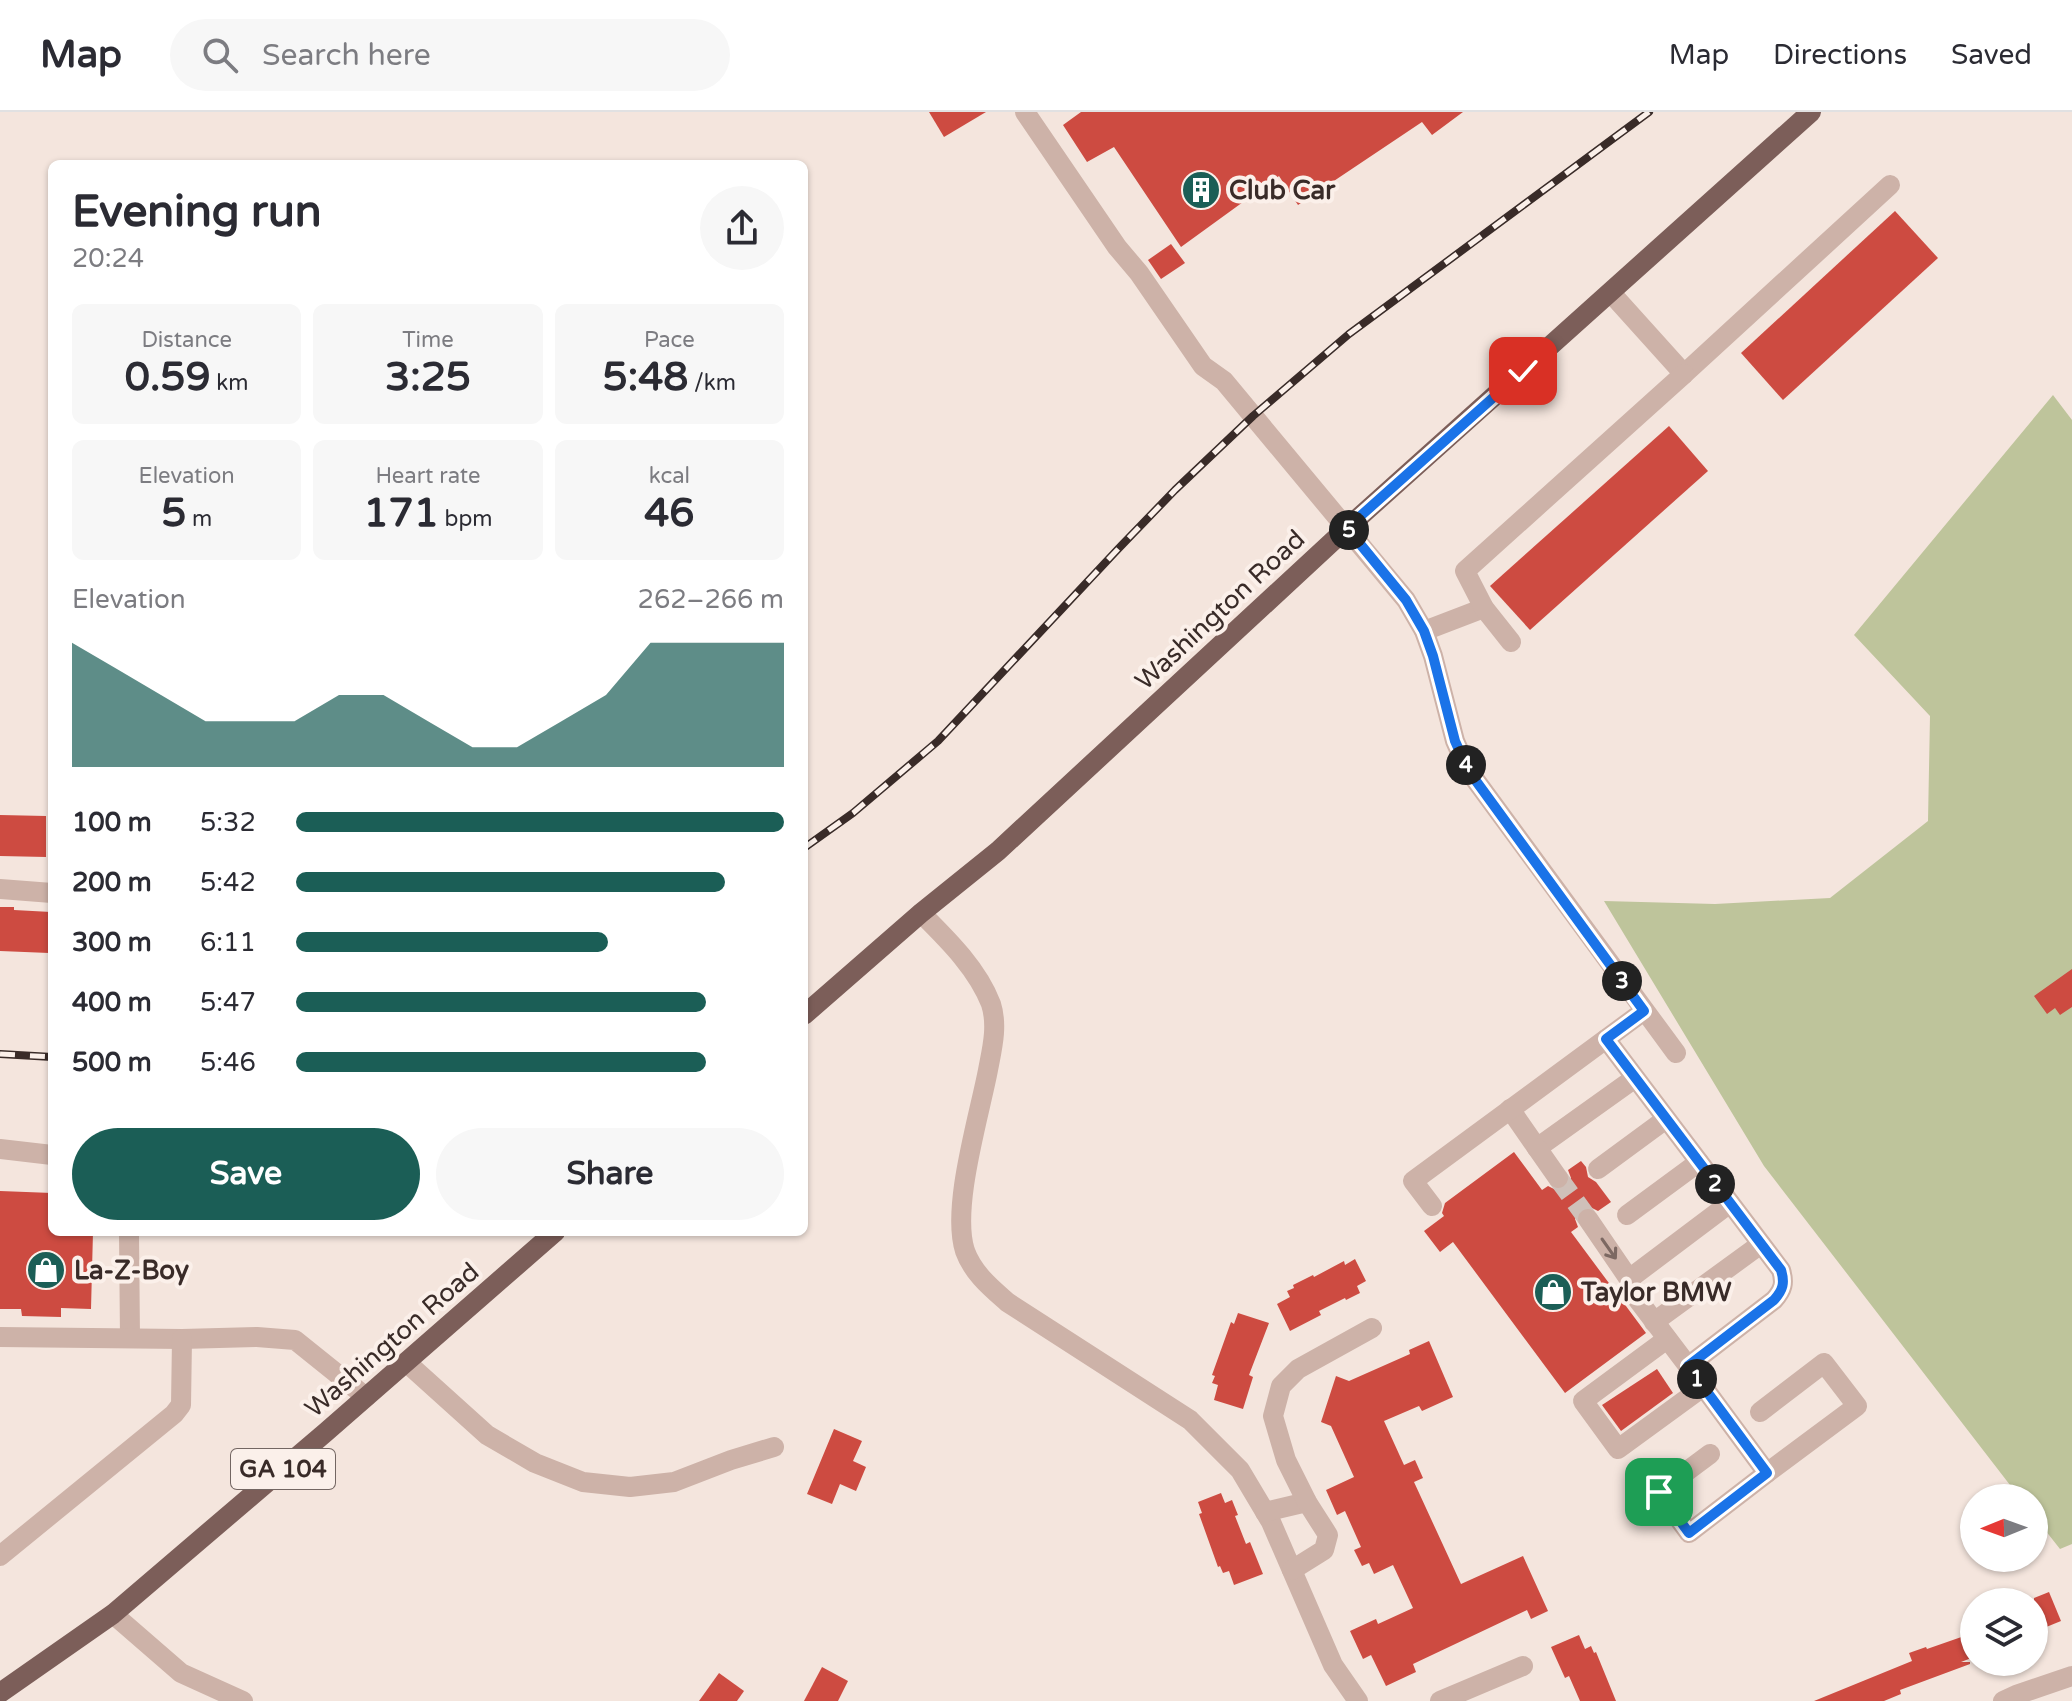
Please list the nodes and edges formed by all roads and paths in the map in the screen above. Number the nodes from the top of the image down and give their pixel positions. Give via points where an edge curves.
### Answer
1 (1025, 112) edge
2 (1811, 112) edge
3 (1890, 185) dead end
4 (1611, 293) junction
5 (1684, 374) junction
6 (1347, 528) junction
7 (1484, 608) junction
8 (1424, 631) junction
9 (1511, 642) dead end
10 (0, 889) edge
11 (48, 893) edge
12 (921, 913) junction
13 (1644, 1011) junction
14 (808, 1012) edge
15 (1606, 1039) junction
16 (1676, 1053) dead end
17 (1635, 1078) junction
18 (1510, 1109) junction
19 (1666, 1119) junction
20 (1537, 1148) junction
21 (0, 1149) edge
22 (48, 1155) edge
23 (1699, 1162) junction
24 (1598, 1169) dead end
25 (1558, 1178) tunnel mouth
26 (1730, 1203) junction
27 (1432, 1206) dead end
28 (1627, 1215) dead end
29 (1588, 1219) tunnel mouth
30 (129, 1236) edge
31 (550, 1236) edge
32 (1761, 1244) junction
33 (1629, 1279) junction
34 (1654, 1322) junction
35 (1372, 1328) dead end
36 (0, 1337) edge
37 (130, 1338) junction
38 (182, 1339) junction
39 (1667, 1339) junction
40 (406, 1362) junction
41 (1688, 1366) junction
42 (1703, 1387) junction
43 (366, 1397) junction
44 (1760, 1412) dead end
45 (774, 1447) dead end
46 (1710, 1454) dead end
47 (1767, 1473) junction
48 (1307, 1502) junction
49 (1265, 1512) junction
50 (0, 1556) edge
51 (1292, 1570) junction
52 (113, 1614) junction
53 (1523, 1666) dead end
54 (2072, 1676) edge
55 (0, 1693) edge
56 (243, 1701) edge
57 (1358, 1701) edge
58 (1440, 1701) edge
59 (2003, 1701) edge

1 - 6 street via 1203,366 1224,381
2 - 4 main road, Washington Road
3 - 5 street
4 - 5 street
4 - 6 main road, Washington Road
5 - 7 street via 1465,571
6 - 8 street via 1406,600
6 - 12 main road, Washington Road via 998,851
7 - 8 street
7 - 9 street
8 - 13 street via 1468,770
10 - 11 street
12 - 14 main road, Washington Road
12 - 49 street via 974,973 991,1006 995,1034 961,1218 965,1251 981,1280 1190,1420 1240,1470
13 - 15 street
13 - 16 street
15 - 17 street
15 - 18 street
17 - 19 street
17 - 20 street
18 - 20 street
18 - 27 street via 1413,1181
19 - 23 street
19 - 24 street
20 - 25 street
21 - 22 street
23 - 26 street
23 - 28 street
26 - 32 street
26 - 33 street
29 -> 33 street
30 - 37 street
31 - 40 main road, Washington Road / GA 104
32 - 34 street
32 - 41 street via 1781,1270 1782,1291
33 - 34 street
34 - 39 street
35 - 48 street via 1298,1369 1281,1386 1273,1416 1286,1460
36 - 37 street
37 - 38 street
38 - 43 street via 295,1340
38 - 50 street via 181,1405 174,1414
39 - 41 street
39 - 42 street via 1583,1401 1618,1449
40 - 43 main road, Washington Road / GA 104
40 - 45 street via 487,1435 535,1463 583,1482 630,1487 674,1482
41 - 42 street
42 - 47 street
43 - 52 main road, Washington Road / GA 104
44 - 47 street via 1824,1363 1857,1406
46 - 47 street via 1659,1492 1689,1533
48 - 49 street
48 - 51 street via 1328,1535 1324,1550
49 - 51 street
51 - 57 street via 1333,1665
52 - 55 main road, Washington Road / GA 104
52 - 56 street via 181,1673
53 - 58 street
54 - 59 street

